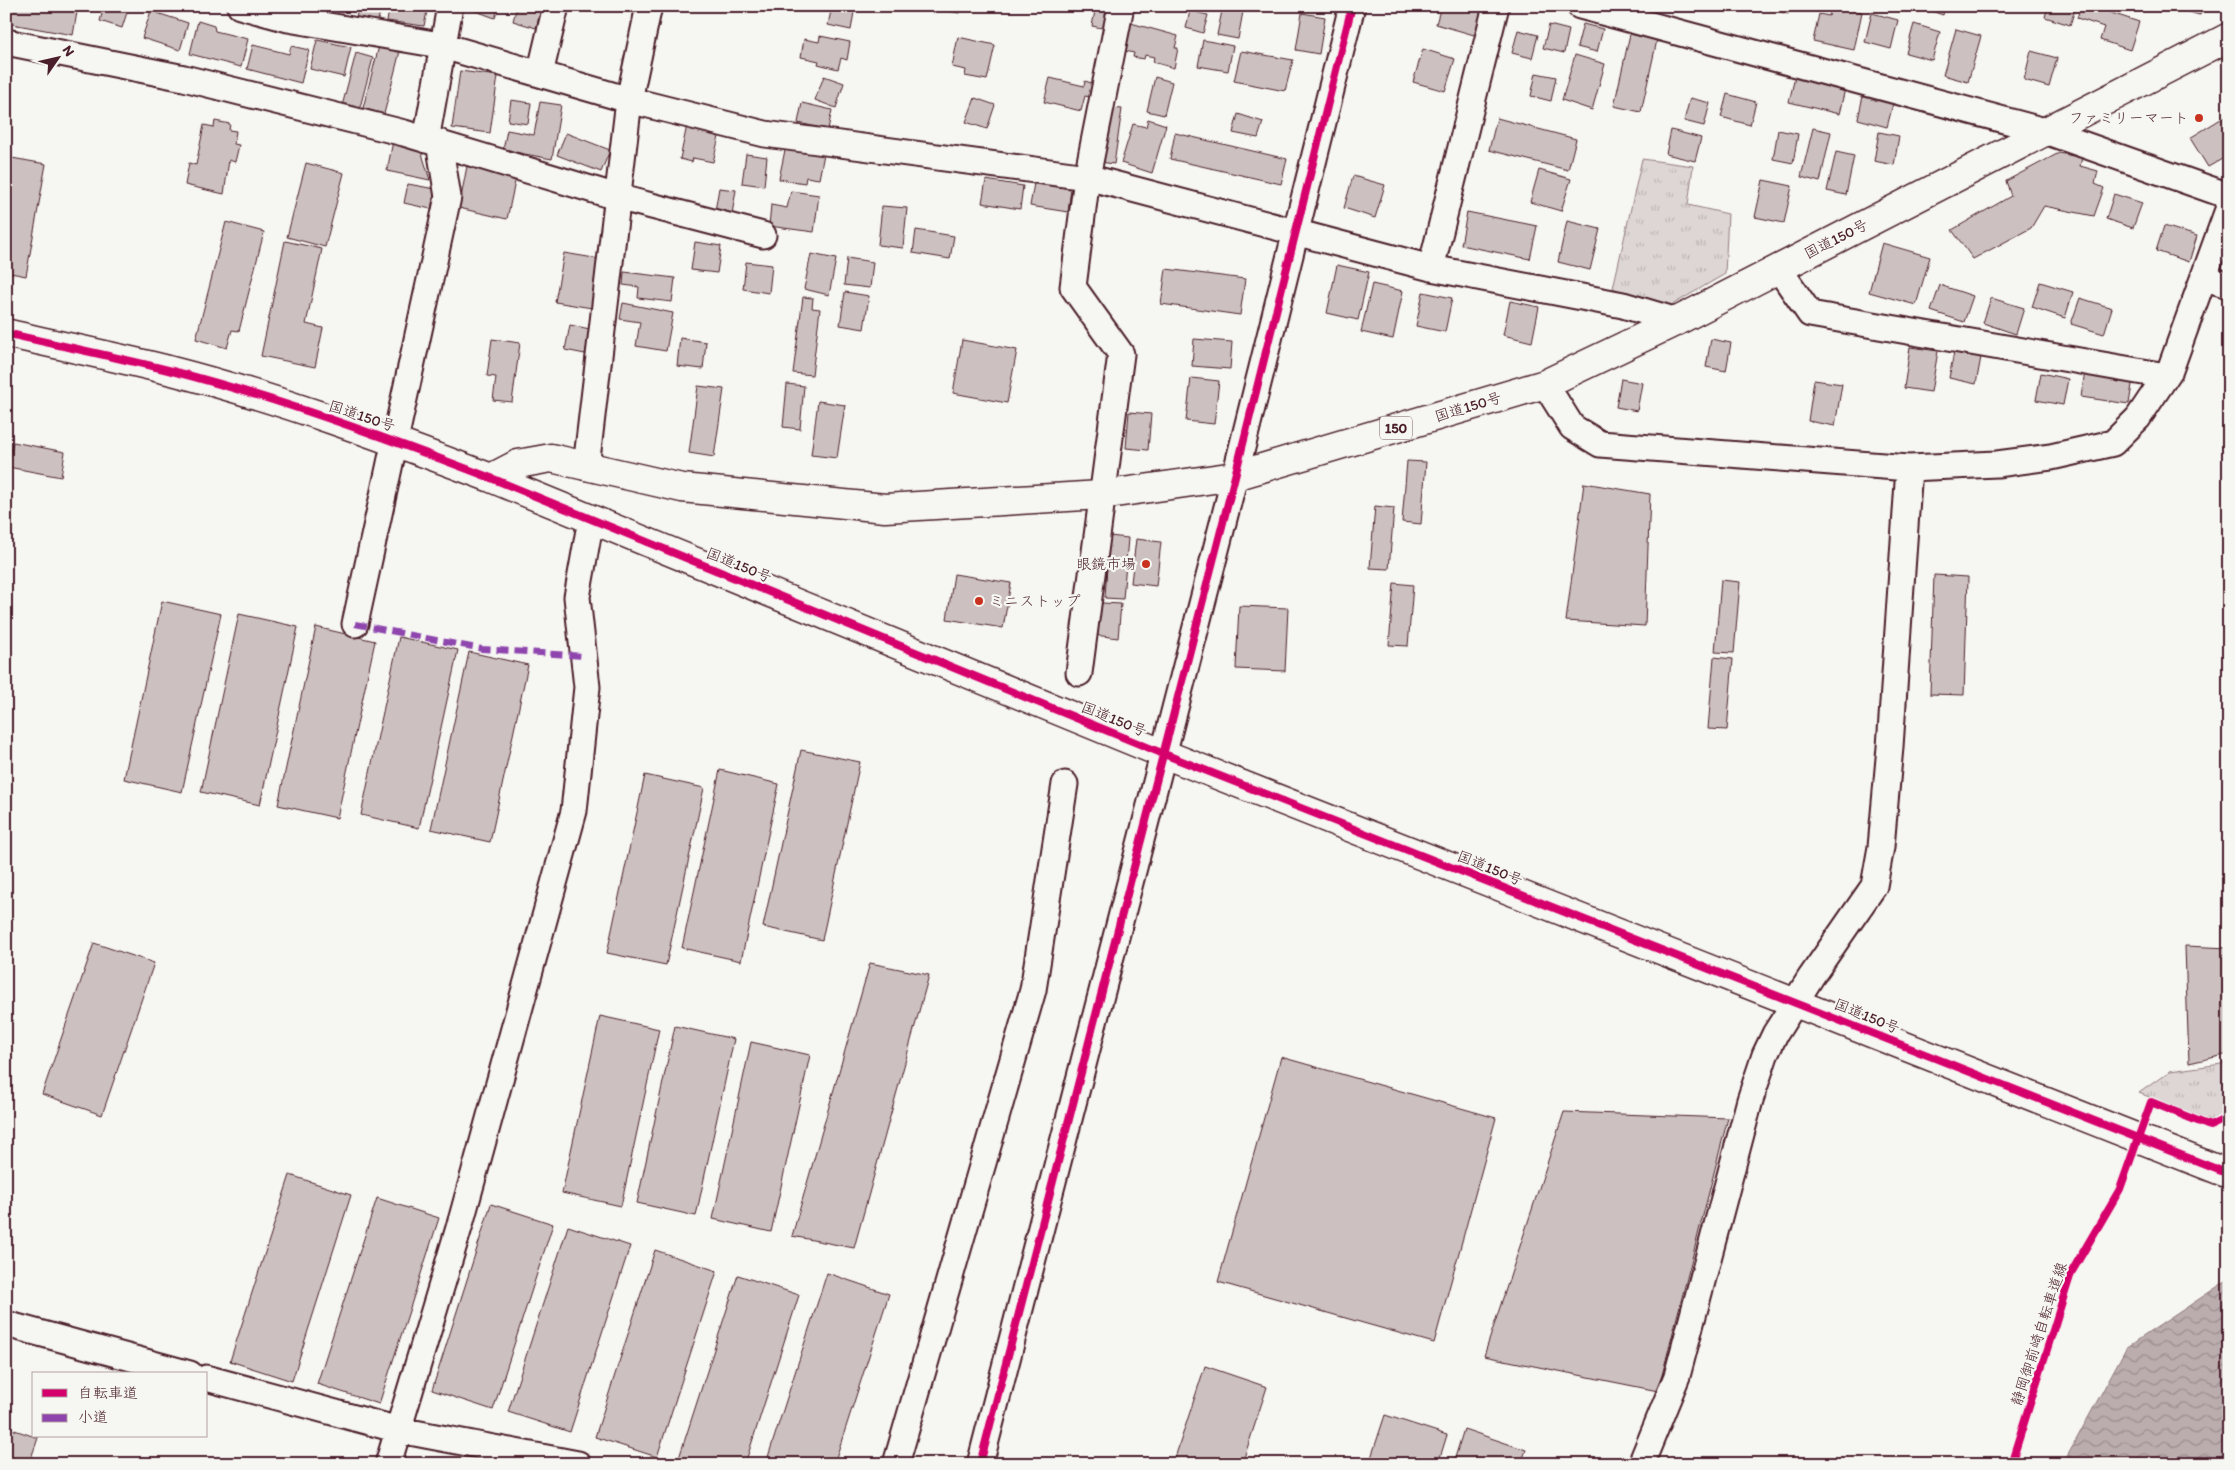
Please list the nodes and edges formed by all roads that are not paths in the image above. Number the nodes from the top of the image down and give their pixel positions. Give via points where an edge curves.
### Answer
1 (240, 6) edge
2 (450, 6) edge
3 (556, 6) edge
4 (649, 6) edge
5 (1121, 6) edge
6 (1352, 6) edge
7 (1496, 6) edge
8 (1580, 6) edge
9 (2229, 37) edge
10 (6, 42) edge
11 (443, 46) junction
12 (540, 74) junction
13 (629, 100) junction
14 (2045, 131) junction
15 (432, 141) junction
16 (1087, 177) junction
17 (2229, 196) edge
18 (617, 197) junction
19 (2229, 207) edge
20 (1296, 231) junction
21 (763, 235) dead end
22 (1431, 268) junction
23 (1779, 269) junction
24 (2204, 278) junction
25 (2229, 285) edge
26 (1677, 321) junction
27 (6, 333) edge
28 (2166, 376) junction
29 (1545, 384) junction
30 (394, 441) junction
31 (586, 467) junction
32 (1909, 468) junction
33 (1235, 476) junction
34 (491, 478) junction
35 (1101, 495) junction
36 (591, 519) junction
37 (355, 624) dead end
38 (1079, 673) dead end
39 (1164, 754) junction
40 (1065, 784) dead end
41 (1796, 1003) junction
42 (2229, 1174) edge
43 (6, 1324) edge
44 (183, 1372) edge
45 (208, 1379) edge
46 (399, 1430) junction
47 (388, 1464) edge
48 (578, 1464) edge
49 (896, 1464) edge
50 (980, 1464) edge
51 (1641, 1464) edge

1 - 11 street via 288,19
2 - 11 street
3 - 12 street
4 - 13 street
5 - 16 street
6 - 20 street
7 - 22 street
8 - 14 street
9 - 14 highway, 国道150号 / 150
10 - 15 street via 184,78
11 - 12 street
11 - 15 street
12 - 13 street
13 - 16 street via 765,134
13 - 18 street
14 - 17 street
14 - 23 highway, 国道150号 / 150
15 - 18 street
15 - 30 street via 448,197
16 - 20 street
16 - 35 street via 1073,287 1120,354
18 - 21 street
18 - 31 street
19 - 24 street
20 - 22 street
20 - 33 street
22 - 26 street via 1623,305
23 - 26 highway, 国道150号 / 150
23 - 28 street via 1810,314
24 - 25 street
24 - 28 street
26 - 29 highway, 国道150号 / 150
27 - 30 highway, 国道150号 via 173,372
28 - 32 street via 2138,418 2113,443 2050,457 1996,464
29 - 32 street via 1572,427 1600,444
29 - 33 highway, 国道150号 / 150
30 - 34 highway, 国道150号
30 - 37 street
31 - 34 highway, 国道150号 / 150 via 551,458 518,464
31 - 35 highway, 国道150号 / 150 via 682,488 885,508
32 - 41 street via 1890,747 1874,886
33 - 35 highway, 国道150号 / 150
33 - 39 street
34 - 36 highway, 国道150号
35 - 38 street
36 - 39 highway, 国道150号
36 - 46 street via 577,597 587,687 574,811 461,1221
39 - 41 highway, 国道150号
39 - 50 street
40 - 49 street via 1033,990
41 - 42 highway, 国道150号
41 - 51 street via 1775,1034 1753,1091 1677,1376
43 - 44 street
45 - 46 street
46 - 47 street
46 - 48 street

